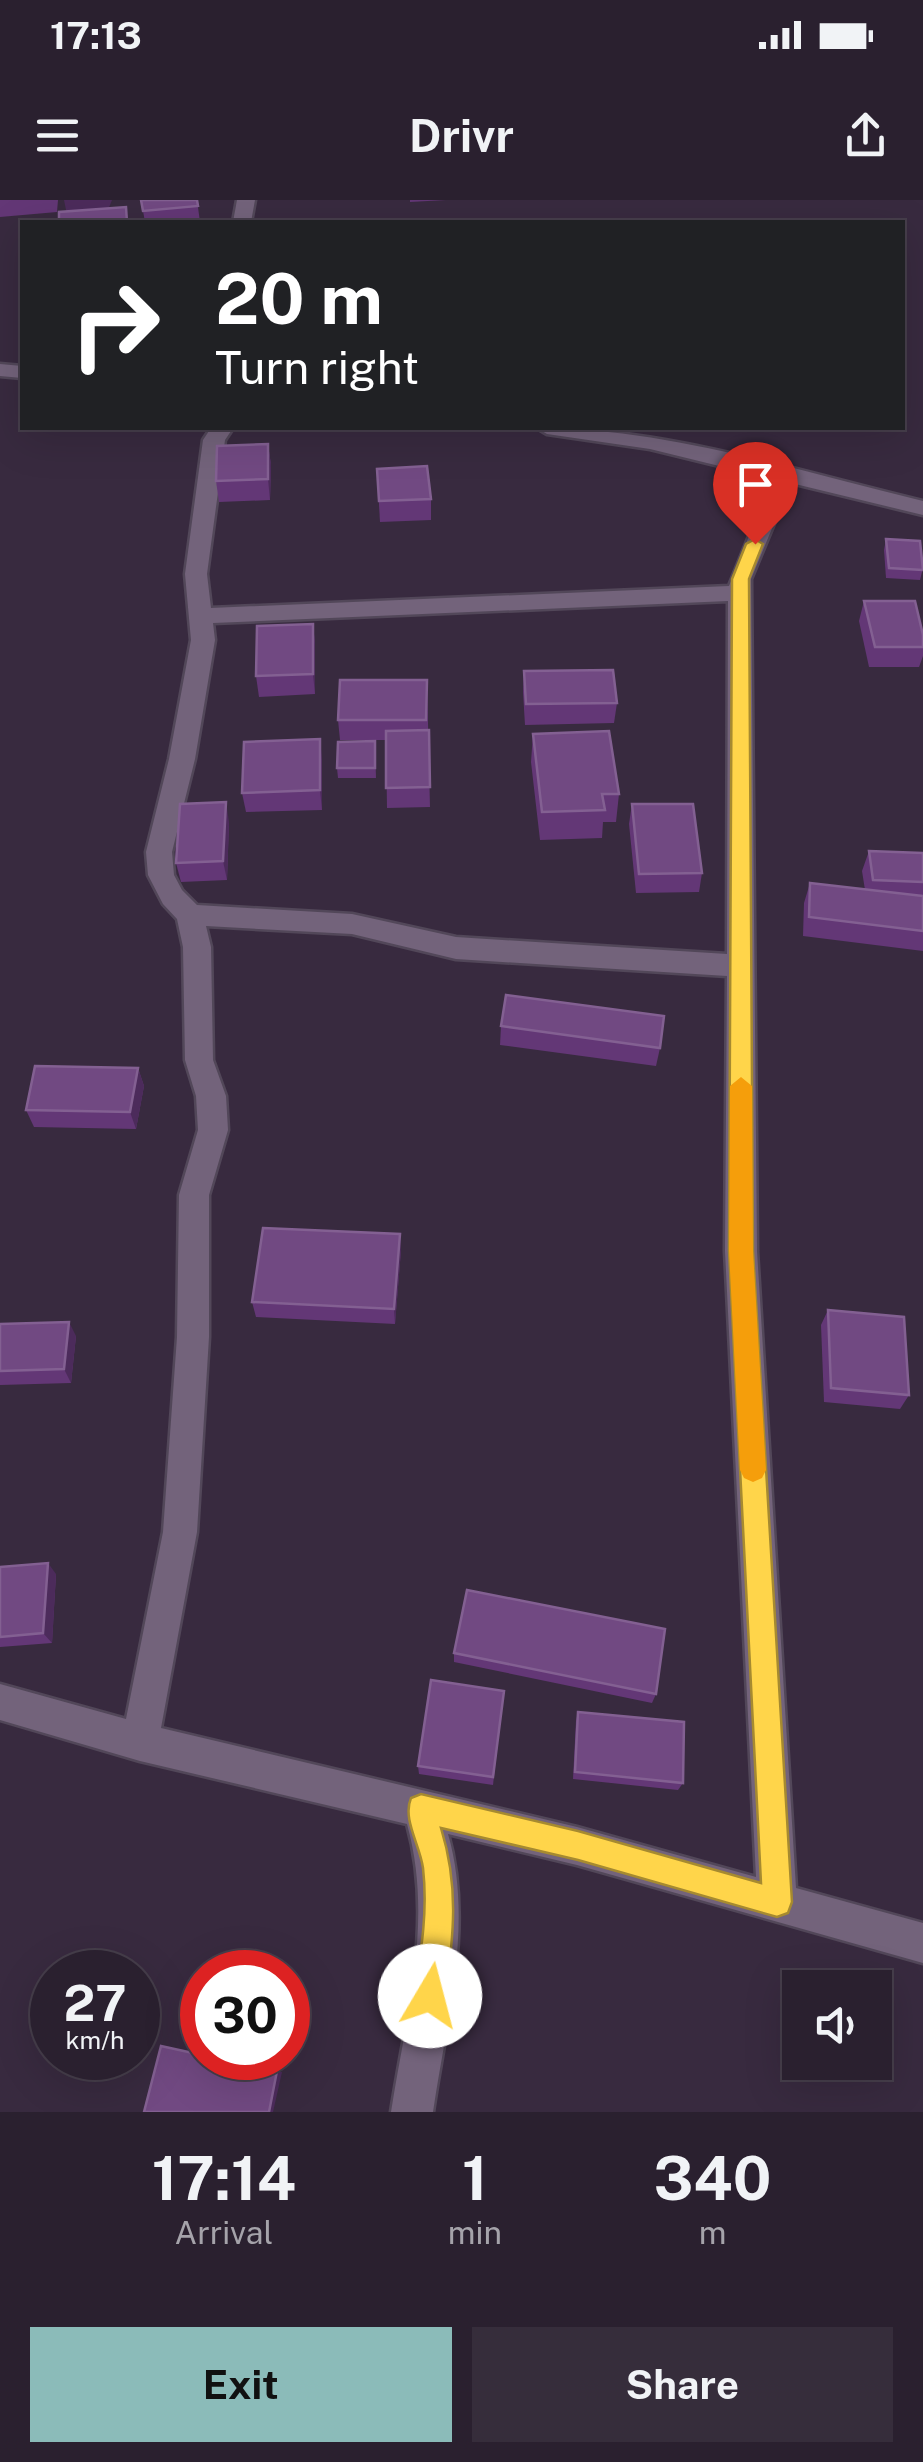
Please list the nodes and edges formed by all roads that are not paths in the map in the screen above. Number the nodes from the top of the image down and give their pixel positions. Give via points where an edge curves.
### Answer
1 (221, 430) edge
2 (560, 430) edge
3 (784, 475) junction
4 (923, 508) edge
5 (740, 593) junction
6 (200, 616) junction
7 (190, 915) junction
8 (742, 966) junction
9 (0, 1702) edge
10 (140, 1742) junction
11 (421, 1808) junction
12 (777, 1902) junction
13 (923, 1942) edge
14 (412, 2112) edge

1 - 6 street via 196,574
2 - 3 street
3 - 4 street
3 - 5 street
5 - 6 street
5 - 8 street
6 - 7 street via 203,640 159,852 161,875
7 - 8 street via 352,924 456,948
7 - 10 street via 197,946 199,1060 213,1130 194,1195 180,1532
8 - 12 street via 741,1251
9 - 10 street
10 - 11 street
11 - 12 street
11 - 14 street via 437,1863 441,1919
12 - 13 street

